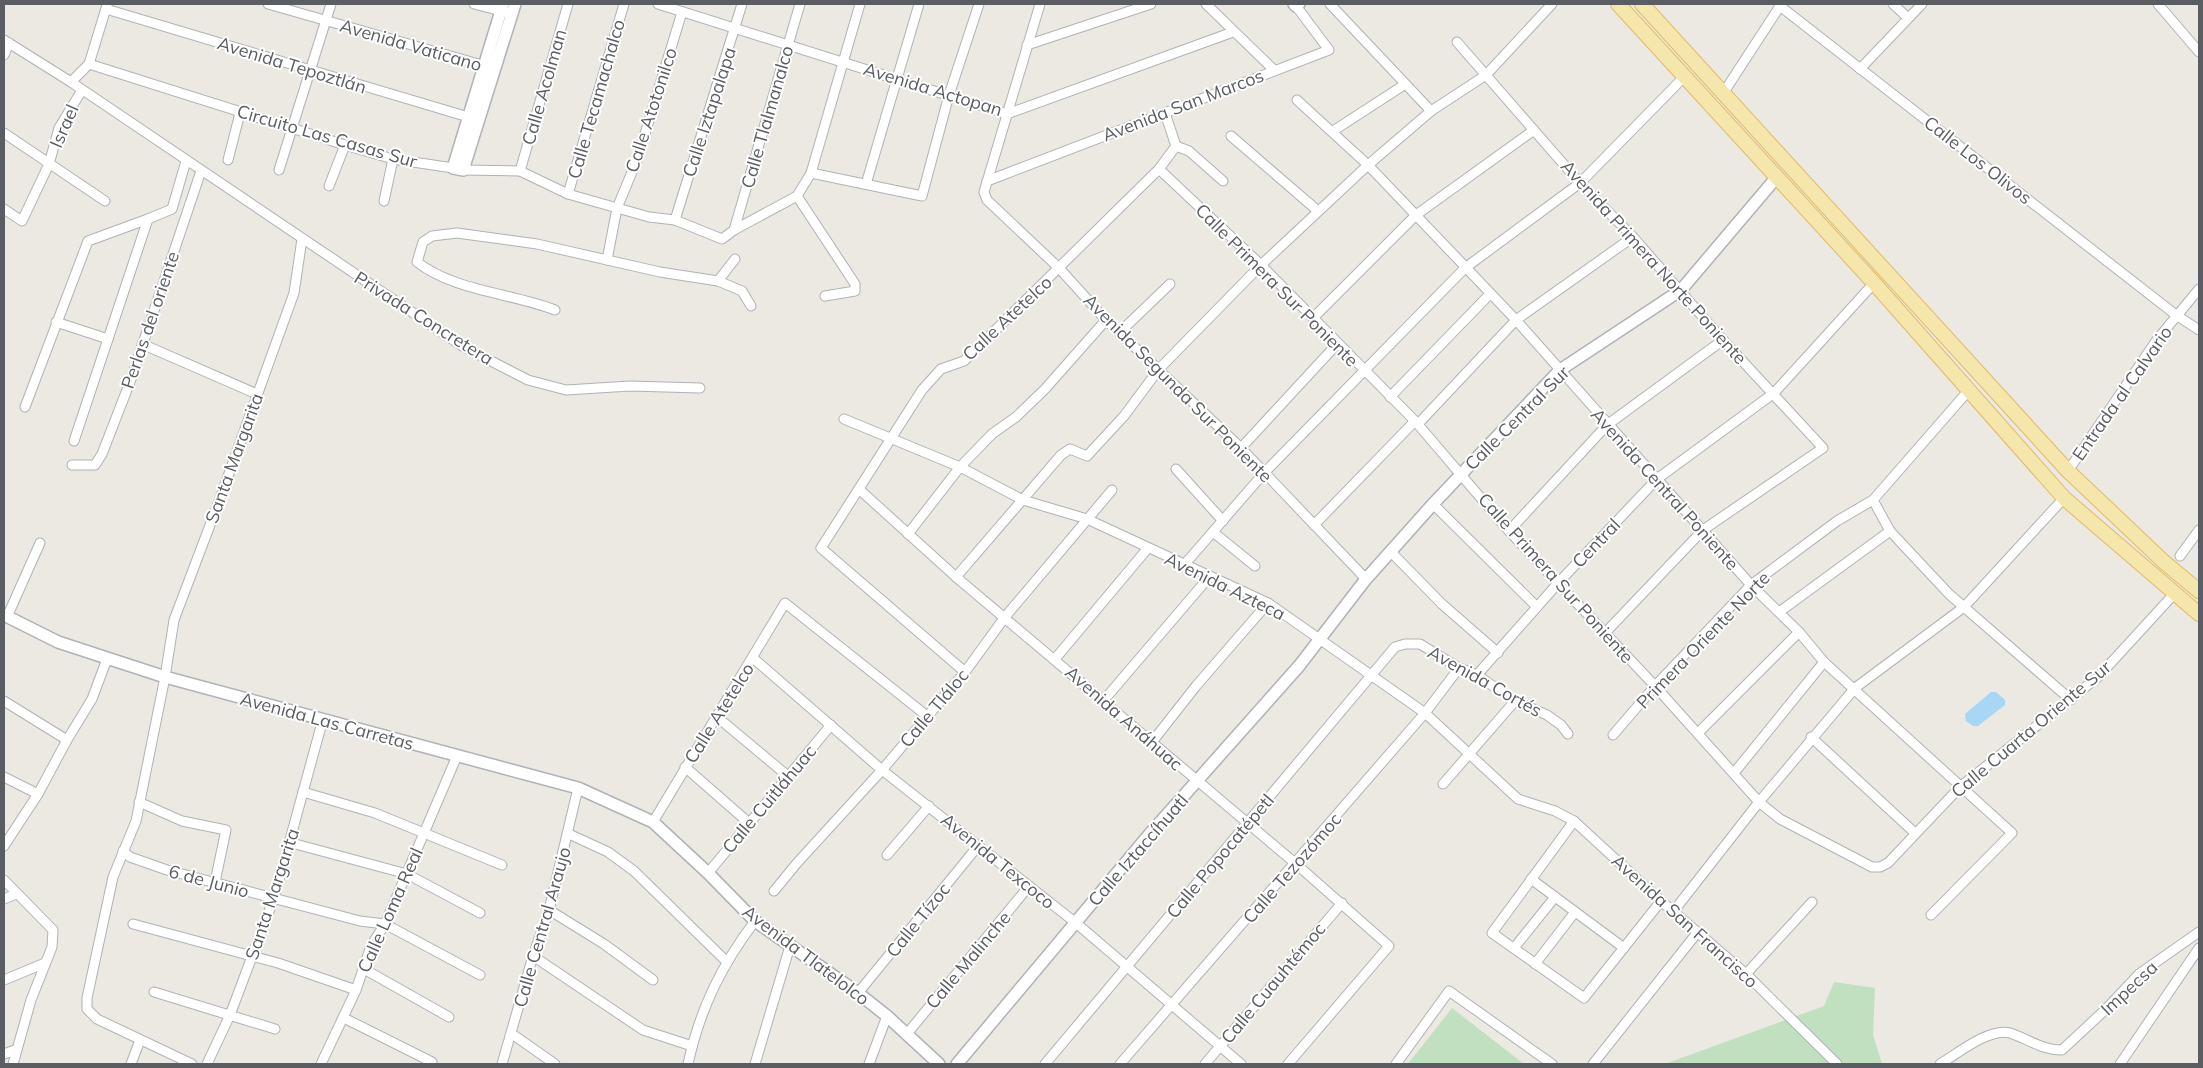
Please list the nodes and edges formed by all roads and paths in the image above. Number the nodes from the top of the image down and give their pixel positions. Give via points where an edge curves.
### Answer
1 (268, 4) edge
2 (331, 4) edge
3 (474, 4) edge
4 (568, 4) edge
5 (624, 4) edge
6 (658, 4) edge
7 (742, 4) edge
8 (800, 4) edge
9 (860, 4) edge
10 (919, 4) edge
11 (979, 4) edge
12 (1040, 4) edge
13 (1151, 4) edge
14 (1206, 4) edge
15 (1330, 4) edge
16 (1552, 4) edge
17 (1618, 4) edge
18 (1642, 4) edge
19 (1892, 4) edge
20 (1922, 4) edge
21 (2158, 4) edge
22 (1296, 5) edge
23 (1779, 5) edge
24 (107, 6) edge
25 (508, 8) edge
26 (682, 12) junction
27 (1908, 18) junction
28 (326, 21) junction
29 (735, 29) junction
30 (1234, 32) junction
31 (6, 41) edge
32 (1457, 42) dead end
33 (788, 45) junction
34 (1027, 45) junction
35 (2199, 52) edge
36 (4, 55) edge
37 (842, 62) junction
38 (88, 64) junction
39 (490, 67) junction
40 (1860, 69) junction
41 (310, 70) junction
42 (1274, 70) junction
43 (1486, 75) junction
44 (898, 78) junction
45 (1684, 78) junction
46 (71, 82) junction
47 (1404, 85) junction
48 (82, 90) junction
49 (1724, 92) junction
50 (949, 95) junction
51 (1297, 100) dead end
52 (1430, 111) junction
53 (240, 113) junction
54 (1165, 113) junction
55 (1007, 114) junction
56 (473, 119) junction
57 (292, 127) junction
58 (1534, 130) junction
59 (1333, 131) junction
60 (4, 133) edge
61 (1231, 136) dead end
62 (345, 145) junction
63 (1176, 146) junction
64 (393, 159) junction
65 (228, 160) dead end
66 (186, 162) junction
67 (49, 164) junction
68 (1368, 165) junction
69 (458, 169) junction
70 (1160, 169) junction
71 (279, 170) dead end
72 (520, 171) junction
73 (201, 172) junction
74 (811, 173) junction
75 (1776, 178) junction
76 (987, 180) junction
77 (1223, 182) dead end
78 (1580, 183) junction
79 (866, 184) junction
80 (329, 186) dead end
81 (568, 194) junction
82 (797, 196) junction
83 (105, 201) dead end
84 (384, 201) dead end
85 (617, 208) junction
86 (4, 209) edge
87 (1318, 211) junction
88 (1416, 214) junction
89 (148, 219) junction
90 (674, 220) junction
91 (734, 230) junction
92 (1633, 237) junction
93 (302, 239) junction
94 (735, 259) dead end
95 (607, 260) junction
96 (1260, 265) junction
97 (1059, 268) junction
98 (1465, 268) junction
99 (718, 281) junction
100 (1874, 283) junction
101 (1170, 284) dead end
102 (2199, 289) edge
103 (1681, 290) junction
104 (1490, 294) junction
105 (825, 296) dead end
106 (751, 306) dead end
107 (555, 310) dead end
108 (2176, 315) junction
109 (1313, 318) junction
110 (1106, 320) junction
111 (1516, 320) junction
112 (56, 322) junction
113 (2199, 330) edge
114 (1120, 332) junction
115 (108, 339) junction
116 (1723, 340) junction
117 (142, 344) junction
118 (1337, 344) junction
119 (1159, 369) junction
120 (1560, 370) junction
121 (1365, 372) junction
122 (700, 388) dead end
123 (1969, 390) junction
124 (1774, 393) junction
125 (257, 394) junction
126 (1390, 397) junction
127 (25, 407) dead end
128 (844, 420) dead end
129 (1416, 423) junction
130 (1607, 425) junction
131 (893, 438) junction
132 (74, 442) dead end
133 (1240, 448) junction
134 (72, 465) dead end
135 (960, 468) junction
136 (1176, 469) dead end
137 (2068, 471) junction
138 (1264, 473) junction
139 (1461, 474) junction
140 (1657, 479) junction
141 (860, 490) junction
142 (1112, 490) dead end
143 (2064, 498) junction
144 (1023, 500) junction
145 (1874, 500) junction
146 (1433, 504) junction
147 (1087, 520) junction
148 (1223, 521) junction
149 (1314, 525) junction
150 (1703, 530) junction
151 (2199, 530) edge
152 (1509, 531) junction
153 (1890, 531) junction
154 (1213, 532) junction
155 (908, 534) junction
156 (40, 544) dead end
157 (1148, 548) junction
158 (1390, 551) junction
159 (2180, 556) dead end
160 (1184, 565) junction
161 (1254, 566) dead end
162 (1210, 576) junction
163 (956, 577) junction
164 (1366, 579) junction
165 (1559, 582) junction
166 (1751, 585) junction
167 (2199, 591) edge
168 (2174, 594) junction
169 (1268, 603) junction
170 (1537, 607) junction
171 (1964, 607) junction
172 (1778, 612) junction
173 (2199, 614) edge
174 (6, 616) edge
175 (1005, 617) junction
176 (1799, 632) junction
177 (1605, 633) junction
178 (1320, 638) junction
179 (1395, 647) joint
180 (1498, 653) junction
181 (753, 658) junction
182 (107, 659) junction
183 (1055, 659) junction
184 (1824, 662) junction
185 (1460, 668) junction
186 (965, 672) junction
187 (1477, 675) junction
188 (165, 677) junction
189 (1371, 677) junction
190 (1655, 686) junction
191 (1855, 688) junction
192 (1104, 700) junction
193 (2071, 700) junction
194 (4, 701) edge
195 (1515, 701) junction
196 (1426, 713) junction
197 (716, 716) junction
198 (927, 716) junction
199 (323, 719) junction
200 (831, 725) junction
201 (1698, 733) junction
202 (1568, 734) dead end
203 (1613, 735) dead end
204 (1811, 737) junction
205 (67, 740) junction
206 (1152, 742) junction
207 (1469, 753) junction
208 (457, 756) junction
209 (685, 767) junction
210 (882, 770) junction
211 (1734, 773) junction
212 (4, 777) edge
213 (789, 777) junction
214 (1198, 781) junction
215 (1443, 784) dead end
216 (1960, 787) junction
217 (578, 788) junction
218 (303, 792) junction
219 (38, 794) junction
220 (1518, 800) joint
221 (139, 802) junction
222 (1759, 802) junction
223 (930, 806) junction
224 (1574, 821) junction
225 (653, 822) junction
226 (1247, 822) junction
227 (749, 823) junction
228 (424, 832) junction
229 (569, 834) junction
230 (1915, 834) junction
231 (288, 842) junction
232 (4, 846) edge
233 (978, 846) junction
234 (123, 851) junction
235 (887, 855) dead end
236 (1295, 862) junction
237 (1888, 863) joint
238 (502, 865) dead end
239 (708, 873) junction
240 (407, 874) junction
241 (1531, 879) junction
242 (4, 880) edge
243 (215, 882) junction
244 (1029, 886) junction
245 (774, 891) dead end
246 (16, 894) junction
247 (1555, 897) junction
248 (274, 898) junction
249 (4, 900) edge
250 (1661, 901) junction
251 (1812, 902) dead end
252 (1342, 903) junction
253 (549, 910) junction
254 (1575, 912) junction
255 (1673, 912) junction
256 (480, 913) dead end
257 (1931, 915) dead end
258 (755, 920) junction
259 (1076, 923) junction
260 (133, 924) dead end
261 (385, 924) junction
262 (2199, 932) edge
263 (1697, 933) junction
264 (790, 946) junction
265 (1514, 948) junction
266 (1624, 948) junction
267 (2199, 948) edge
268 (253, 956) junction
269 (533, 956) junction
270 (726, 961) junction
271 (45, 964) junction
272 (1535, 964) junction
273 (364, 969) junction
274 (1127, 969) junction
275 (1746, 974) junction
276 (480, 975) dead end
277 (4, 980) edge
278 (653, 980) dead end
279 (356, 990) junction
280 (154, 992) dead end
281 (858, 993) junction
282 (1172, 1007) junction
283 (230, 1015) junction
284 (887, 1016) junction
285 (449, 1017) dead end
286 (344, 1018) junction
287 (275, 1029) dead end
288 (512, 1034) junction
289 (906, 1034) junction
290 (140, 1040) junction
291 (692, 1046) junction
292 (1220, 1046) junction
293 (15, 1050) junction
294 (4, 1054) edge
295 (1540, 1061) edge
296 (432, 1062) dead end
297 (13, 1064) edge
298 (131, 1064) edge
299 (192, 1064) edge
300 (207, 1064) edge
301 (321, 1064) edge
302 (502, 1064) edge
303 (555, 1064) edge
304 (688, 1064) edge
305 (755, 1064) edge
306 (869, 1064) edge
307 (939, 1064) edge
308 (957, 1064) edge
309 (1045, 1064) edge
310 (1120, 1064) edge
311 (1205, 1064) edge
312 (1241, 1064) edge
313 (1288, 1064) edge
314 (1396, 1064) edge
315 (1552, 1064) edge
316 (1593, 1064) edge
317 (1836, 1064) edge
318 (1940, 1064) edge
319 (2120, 1064) edge

1 - 28 street, Avenida Vaticano
2 - 28 street
3 - 25 street
4 - 72 street, Calle Acolman
5 - 81 street, Calle Tecamachalco
6 - 26 street, Avenida Actopan
7 - 29 street, Calle Iztapalapa
8 - 33 street, Calle Tlalmanalco
9 - 37 street
10 - 44 street
11 - 50 street
12 - 34 street
13 - 34 street
14 - 30 street
15 - 47 street
16 - 43 street
17 - 45 main road
18 - 49 main road
19 - 27 street
20 - 27 street
21 - 35 street
22 - 42 street, Avenida San Marcos via 1329,50
23 - 40 street, Calle Los Olivos
23 - 49 street
24 - 38 street
24 - 41 street, Avenida Tepoztlán
25 - 39 street
26 - 29 street, Avenida Actopan
26 - 85 street, Calle Atotonilco via 637,160
27 - 40 street
28 - 39 street, Avenida Vaticano
28 - 41 street
29 - 33 street, Avenida Actopan
29 - 90 street, Calle Iztapalapa
30 - 42 street
30 - 55 street, Avenida Actopan
31 - 36 street
31 - 46 street, Privada Concretera
32 - 43 street, Avenida Primera Norte Poniente
33 - 37 street, Avenida Actopan
33 - 91 street, Calle Tlalmanalco
34 - 55 street
37 - 44 street, Avenida Actopan
37 - 74 street
38 - 46 street
38 - 53 street, Circuito Las Casas Sur
39 - 56 street
40 - 108 street, Calle Los Olivos
41 - 56 street, Avenida Tepoztlán
41 - 57 street
42 - 54 street, Avenida San Marcos
43 - 52 street
43 - 58 street, Avenida Primera Norte Poniente
44 - 50 street, Avenida Actopan
44 - 79 street
45 - 75 main road
45 - 78 street
46 - 48 street, Privada Concretera
47 - 52 street
47 - 59 street
48 - 66 street, Privada Concretera
48 - 67 street, Israel via 59,128
49 - 137 main road
50 - 55 street, Avenida Actopan
50 - 79 street via 922,196
51 - 59 street, Avenida Central Poniente
52 - 68 street
53 - 57 street, Circuito Las Casas Sur
53 - 65 street
54 - 63 street
54 - 76 street, Avenida San Marcos
55 - 76 street
56 - 69 street
57 - 62 street, Circuito Las Casas Sur
57 - 71 street
58 - 78 street, Avenida Primera Norte Poniente
58 - 88 street
59 - 68 street, Avenida Central Poniente
60 - 67 street, Israel
61 - 87 street
62 - 64 street, Circuito Las Casas Sur
62 - 80 street
63 - 70 street, Calle Atetelco
63 - 77 street via 1189,151
64 - 69 street, Circuito Las Casas Sur
64 - 84 street
66 - 73 street, Privada Concretera
66 - 89 street via 172,209
67 - 83 street, Israel
67 - 86 street, Israel via 22,220
68 - 87 street
68 - 88 street, Avenida Central Poniente
69 - 72 street, Circuito Las Casas Sur
70 - 96 street, Calle Primera Sur Poniente
70 - 97 street, Calle Atetelco
72 - 81 street, Circuito Las Casas Sur
73 - 93 street, Privada Concretera
73 - 117 street, Perlas del oriente
74 - 79 street
74 - 82 street
75 - 100 main road
75 - 103 street, Calle Central Sur
76 - 97 street, Avenida Segunda Sur Poniente via 984,192 987,200
78 - 92 street, Avenida Primera Norte Poniente
78 - 98 street
81 - 85 street, Circuito Las Casas Sur
82 - 91 street, Circuito Las Casas Sur
82 - 105 street via 855,284 854,291 850,293
85 - 90 street, Circuito Las Casas Sur
85 - 95 street, Calle Atotonilco
87 - 96 street
88 - 98 street, Avenida Central Poniente
88 - 109 street
89 - 112 street via 88,241
89 - 115 street, Perlas del oriente
90 - 91 street, Circuito Las Casas Sur via 722,239
92 - 103 street, Avenida Primera Norte Poniente
92 - 111 street
93 - 122 street, Privada Concretera via 462,346 528,380 566,390 630,386
93 - 125 street, Santa Margarita via 294,293
94 - 99 street
95 - 99 street
95 - 107 street via 537,244 457,233 432,236 424,242 416,262 427,270 484,291
96 - 109 street, Calle Primera Sur Poniente
96 - 119 street
97 - 110 street, Avenida Segunda Sur Poniente
97 - 131 street, Calle Atetelco via 964,361 941,369 922,390
98 - 104 street, Avenida Central Poniente
98 - 121 street
99 - 106 street via 742,291
100 - 123 main road
100 - 124 street
101 - 114 street
102 - 108 street, Entrada al Calvario
103 - 116 street, Avenida Primera Norte Poniente
103 - 120 street, Calle Central Sur
104 - 111 street, Avenida Central Poniente
104 - 126 street
108 - 113 street, Calle Los Olivos
108 - 137 street, Entrada al Calvario
109 - 118 street, Calle Primera Sur Poniente
110 - 114 street, Avenida Segunda Sur Poniente
110 - 135 street via 1045,389 1016,417 992,434
111 - 120 street, Avenida Central Poniente
111 - 129 street
112 - 115 street
112 - 127 street
114 - 119 street, Avenida Segunda Sur Poniente
115 - 132 street, Perlas del oriente
116 - 124 street, Avenida Primera Norte Poniente
116 - 130 street
117 - 125 street
117 - 134 street, Perlas del oriente via 102,454 95,466
118 - 121 street, Calle Primera Sur Poniente
118 - 133 street
119 - 133 street, Avenida Segunda Sur Poniente
119 - 144 street via 1124,416 1087,456 1070,449 1061,455
120 - 130 street, Avenida Central Poniente
120 - 139 street, Calle Central Sur
121 - 126 street, Calle Primera Sur Poniente
121 - 138 street
123 - 143 main road
123 - 145 street
124 - 140 street
124 - 150 street, Avenida Primera Norte Poniente via 1822,448
125 - 188 street, Santa Margarita via 174,620
126 - 129 street, Calle Primera Sur Poniente
128 - 131 street, Avenida Azteca
129 - 139 street, Calle Primera Sur Poniente
129 - 149 street
130 - 140 street, Avenida Central Poniente
130 - 152 street
131 - 135 street, Avenida Azteca
131 - 141 street, Calle Atetelco
133 - 138 street, Avenida Segunda Sur Poniente
135 - 144 street, Avenida Azteca
135 - 155 street
136 - 148 street
137 - 167 main road
138 - 148 street
138 - 149 street, Avenida Segunda Sur Poniente
139 - 146 street, Calle Central Sur
139 - 152 street, Calle Primera Sur Poniente
140 - 150 street, Avenida Central Poniente
140 - 165 street, Central
141 - 155 street, Avenida Anáhuac
141 - 186 street, Calle Atetelco via 821,548
142 - 147 street, Calle Tláloc
143 - 168 main road
143 - 171 street
144 - 147 street, Avenida Azteca
144 - 163 street
145 - 153 street
145 - 166 street, Primera Oriente Norte via 1836,521
146 - 158 street, Calle Central Sur
146 - 170 street
147 - 157 street, Avenida Azteca
147 - 175 street, Calle Tláloc
148 - 154 street
149 - 164 street, Avenida Segunda Sur Poniente
150 - 166 street, Avenida Central Poniente
150 - 177 street
151 - 159 street
152 - 165 street, Calle Primera Sur Poniente
153 - 171 street
153 - 172 street
154 - 160 street
154 - 161 street
155 - 163 street, Avenida Anáhuac
156 - 174 street
157 - 160 street, Avenida Azteca
157 - 183 street
158 - 164 street, Calle Central Sur
158 - 180 street via 1442,604
160 - 162 street, Avenida Azteca
162 - 169 street, Avenida Azteca
162 - 192 street
163 - 175 street, Avenida Anáhuac
164 - 178 street, Calle Central Sur
165 - 170 street, Central
165 - 177 street, Calle Primera Sur Poniente
166 - 172 street, Avenida Central Poniente
166 - 190 street, Primera Oriente Norte
168 - 173 main road
168 - 193 street, Calle Cuarta Oriente Sur via 2098,677
169 - 178 street, Avenida Azteca
169 - 206 street
170 - 180 street, Central
171 - 191 street
171 - 193 street
172 - 176 street, Avenida Central Poniente
174 - 182 street, Avenida Las Carretas via 58,642
175 - 183 street, Avenida Anáhuac
175 - 186 street, Calle Tláloc
176 - 184 street, Avenida Central Poniente
176 - 201 street
177 - 190 street, Calle Primera Sur Poniente
178 - 189 street, Avenida Azteca
178 - 214 street, Calle Iztaccíhuatl
179 - 185 street, Avenida Cortés via 1420,644
179 - 189 street, Calle Popocatépetl
180 - 187 street, Central
181 - 197 street, Calle Atetelco
181 - 198 street, Calle Atetelco via 785,603
181 - 200 street, Avenida Texcoco
182 - 188 street, Avenida Las Carretas
182 - 205 street via 92,699
183 - 192 street, Avenida Anáhuac
184 - 191 street, Avenida Central Poniente
184 - 211 street
185 - 187 street, Avenida Cortés
185 - 196 street, Calle Tezozómoc
186 - 198 street, Calle Tláloc
187 - 195 street, Avenida Cortés
188 - 199 street, Avenida Las Carretas
188 - 221 street, Santa Margarita
189 - 196 street, Avenida Azteca
189 - 226 street, Calle Popocatépetl
190 - 201 street, Calle Primera Sur Poniente
190 - 203 street, Primera Oriente Norte
191 - 204 street
191 - 216 street, Avenida Central Poniente
192 - 206 street, Avenida Anáhuac
193 - 216 street, Calle Cuarta Oriente Sur
194 - 205 street
195 - 202 street, Avenida Cortés via 1554,720
195 - 207 street
196 - 207 street, Avenida Azteca
196 - 236 street, Calle Tezozómoc
197 - 209 street, Calle Atetelco
197 - 213 street
198 - 210 street, Calle Tláloc
199 - 208 street, Avenida Las Carretas
199 - 218 street, Santa Margarita
200 - 210 street, Avenida Texcoco
200 - 213 street, Calle Cuitláhuac
201 - 211 street, Calle Primera Sur Poniente
204 - 222 street
204 - 230 street
205 - 219 street
206 - 214 street, Avenida Anáhuac
207 - 215 street
207 - 220 street, Avenida Azteca
208 - 217 street, Avenida Las Carretas
208 - 228 street, Calle Loma Real
209 - 225 street, Calle Atetelco
209 - 227 street
210 - 223 street, Avenida Texcoco
210 - 245 street, Calle Tláloc
211 - 222 street, Calle Primera Sur Poniente
212 - 219 street
213 - 227 street, Calle Cuitláhuac
214 - 226 street, Avenida Anáhuac
214 - 259 street, Calle Iztaccíhuatl
216 - 230 street, Calle Cuarta Oriente Sur
216 - 257 street, Avenida Central Poniente via 2012,833
217 - 225 street, Avenida Las Carretas
217 - 229 street, Calle Central Araujo
218 - 228 street via 376,813
218 - 231 street, Santa Margarita
219 - 232 street
220 - 224 street, Avenida San Francisco via 1555,811
221 - 234 street, Santa Margarita via 136,821
221 - 243 street via 182,820 226,830
222 - 237 street, Calle Primera Sur Poniente via 1780,820 1872,867
222 - 255 street
223 - 233 street, Avenida Texcoco
223 - 235 street
224 - 241 street
224 - 250 street, Avenida San Francisco
225 - 239 street, Avenida Tlatelolco
226 - 236 street, Avenida Anáhuac
226 - 274 street, Calle Popocatépetl
227 - 239 street, Calle Cuitláhuac
228 - 238 street
228 - 240 street, Calle Loma Real
229 - 253 street, Calle Central Araujo
229 - 270 street via 608,852 634,871
230 - 237 street, Calle Cuarta Oriente Sur
231 - 240 street
231 - 248 street, Santa Margarita
233 - 244 street, Avenida Texcoco
233 - 281 street, Calle Tízoc
234 - 243 street, 6 de Junio via 159,868
234 - 290 street, Santa Margarita via 114,876 87,1009 97,1019
236 - 252 street, Avenida Anáhuac
236 - 282 street, Calle Tezozómoc
239 - 258 street, Avenida Tlatelolco
240 - 256 street
240 - 261 street, Calle Loma Real
241 - 247 street
241 - 265 street via 1492,933
242 - 246 street
243 - 248 street, 6 de Junio
244 - 259 street, Avenida Texcoco
244 - 289 street, Calle Malinche
246 - 249 street
246 - 271 street via 54,930
247 - 254 street
247 - 265 street
248 - 261 street, 6 de Junio via 360,921
248 - 268 street, Santa Margarita
250 - 255 street, Avenida San Francisco
250 - 266 street
251 - 275 street
252 - 292 street, Calle Cuauhtémoc
252 - 313 street, Avenida Anáhuac via 1388,946
253 - 269 street, Calle Central Araujo
253 - 278 street via 604,944
254 - 266 street
254 - 272 street
255 - 263 street, Avenida San Francisco
258 - 264 street, Avenida Tlatelolco
258 - 270 street
259 - 274 street, Avenida Texcoco
259 - 308 street, Calle Iztaccíhuatl
260 - 268 street
261 - 273 street, Calle Loma Real via 370,946
261 - 276 street
262 - 318 street, Impecsa via 2139,974 2062,1050 2051,1050 2009,1032 1996,1032
263 - 275 street, Avenida San Francisco
263 - 316 street
264 - 281 street, Avenida Tlatelolco
264 - 305 street
265 - 272 street
266 - 272 street via 1584,998
267 - 319 street, Impecsa
268 - 279 street
268 - 283 street, Santa Margarita
269 - 288 street, Calle Central Araujo
269 - 291 street via 643,1030
270 - 291 street
271 - 277 street
271 - 293 street
273 - 279 street, Calle Loma Real
273 - 285 street
274 - 282 street, Avenida Texcoco
274 - 309 street, Calle Popocatépetl
275 - 317 street, Avenida San Francisco
279 - 286 street, Calle Loma Real
280 - 283 street
281 - 284 street, Avenida Tlatelolco
282 - 292 street, Avenida Texcoco
282 - 310 street, Calle Tezozómoc
283 - 287 street
283 - 300 street, Santa Margarita
284 - 289 street, Avenida Tlatelolco
284 - 306 street
286 - 296 street
286 - 301 street, Calle Loma Real
288 - 302 street, Calle Central Araujo
288 - 303 street
289 - 307 street, Avenida Tlatelolco
290 - 298 street
290 - 299 street
291 - 304 street
292 - 311 street, Calle Cuauhtémoc
292 - 312 street, Avenida Texcoco
293 - 294 street
293 - 297 street
295 - 314 street via 1449,991
295 - 315 street

